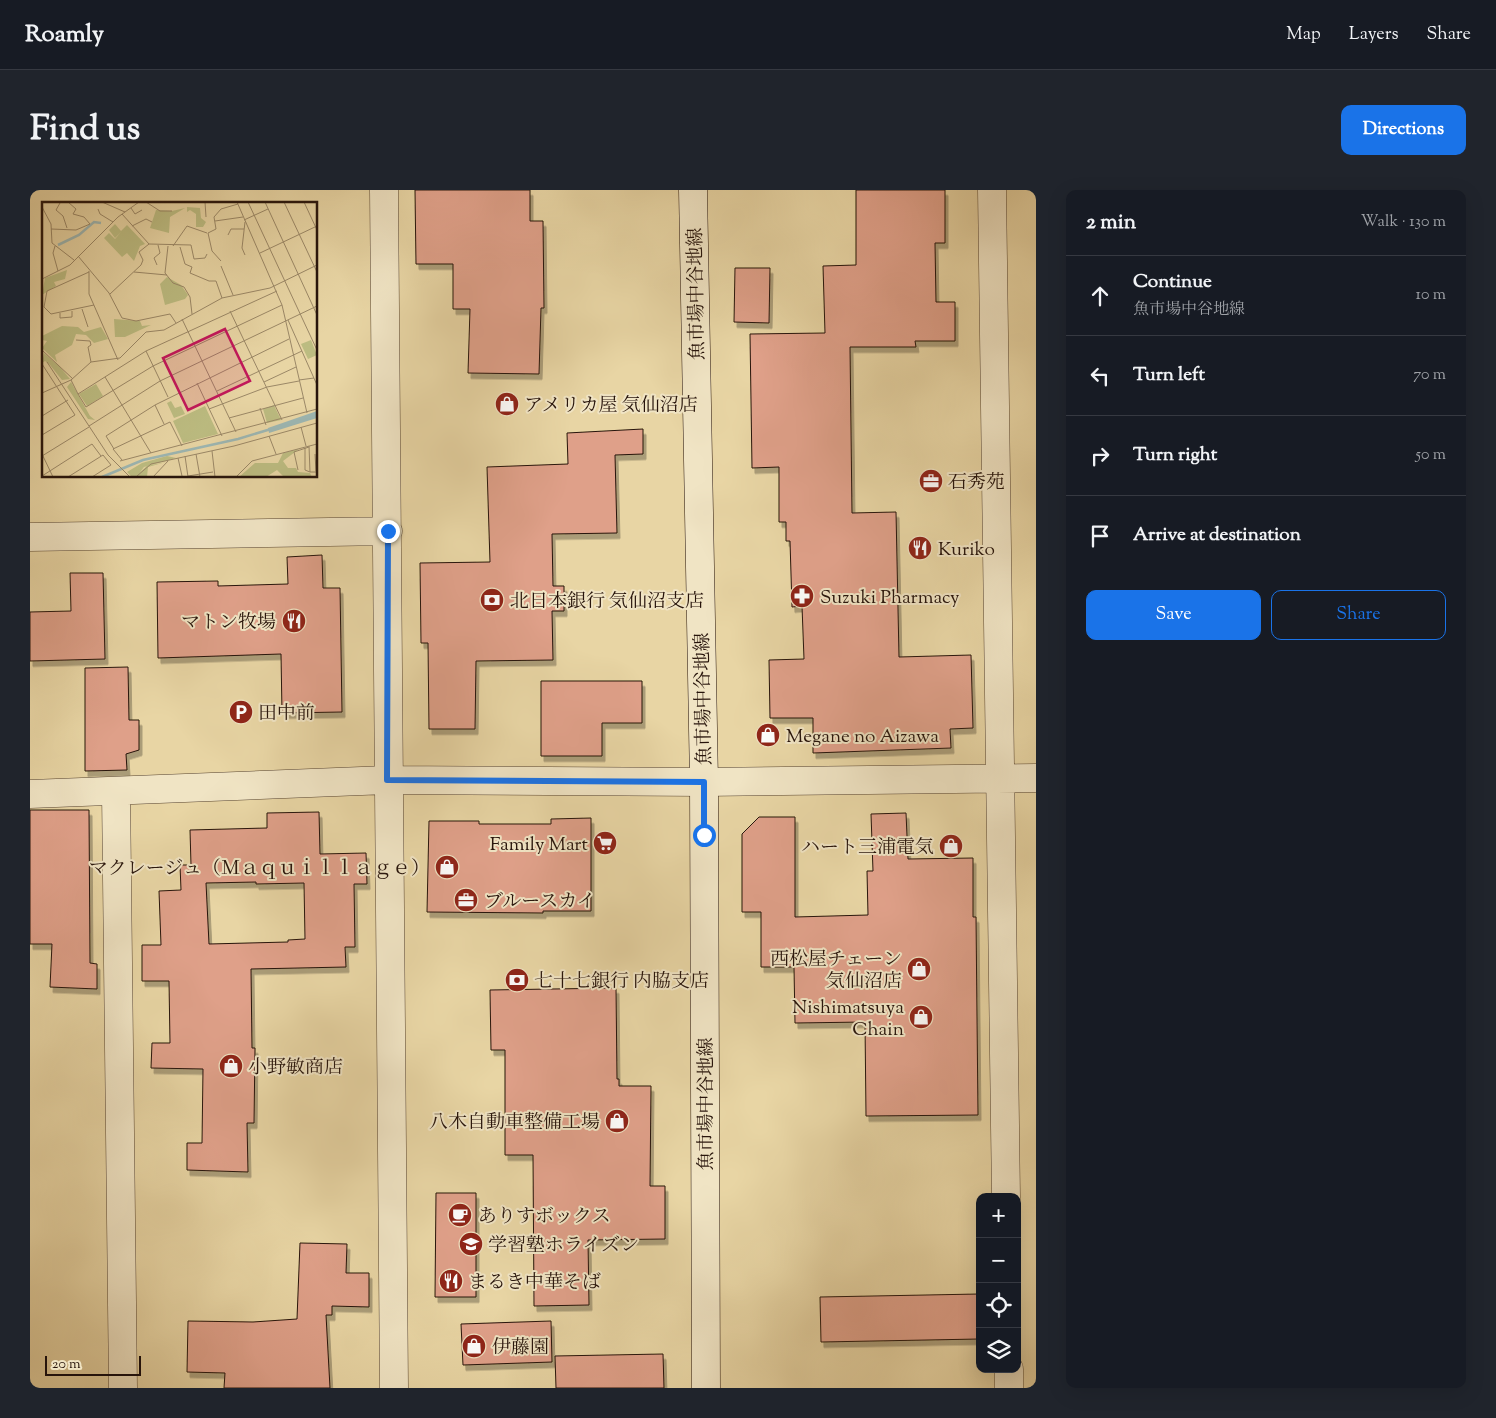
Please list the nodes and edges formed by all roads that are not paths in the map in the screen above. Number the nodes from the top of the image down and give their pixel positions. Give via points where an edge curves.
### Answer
1 (384, 190) edge
2 (694, 190) edge
3 (992, 190) edge
4 (388, 531) junction
5 (30, 537) edge
6 (1001, 778) junction
7 (1036, 778) edge
8 (387, 780) junction
9 (704, 782) junction
10 (116, 792) junction
11 (30, 794) edge
12 (1006, 1193) edge
13 (1009, 1373) edge
14 (123, 1388) edge
15 (394, 1388) edge
16 (706, 1388) edge
17 (1009, 1388) edge

1 - 4 street
2 - 9 street, 魚市場中谷地線
3 - 6 street
4 - 5 street
4 - 8 street
6 - 7 street
6 - 9 street
6 - 12 street
8 - 9 street
8 - 10 street
8 - 15 street
9 - 16 street, 魚市場中谷地線
10 - 11 street
10 - 14 street
13 - 17 street

